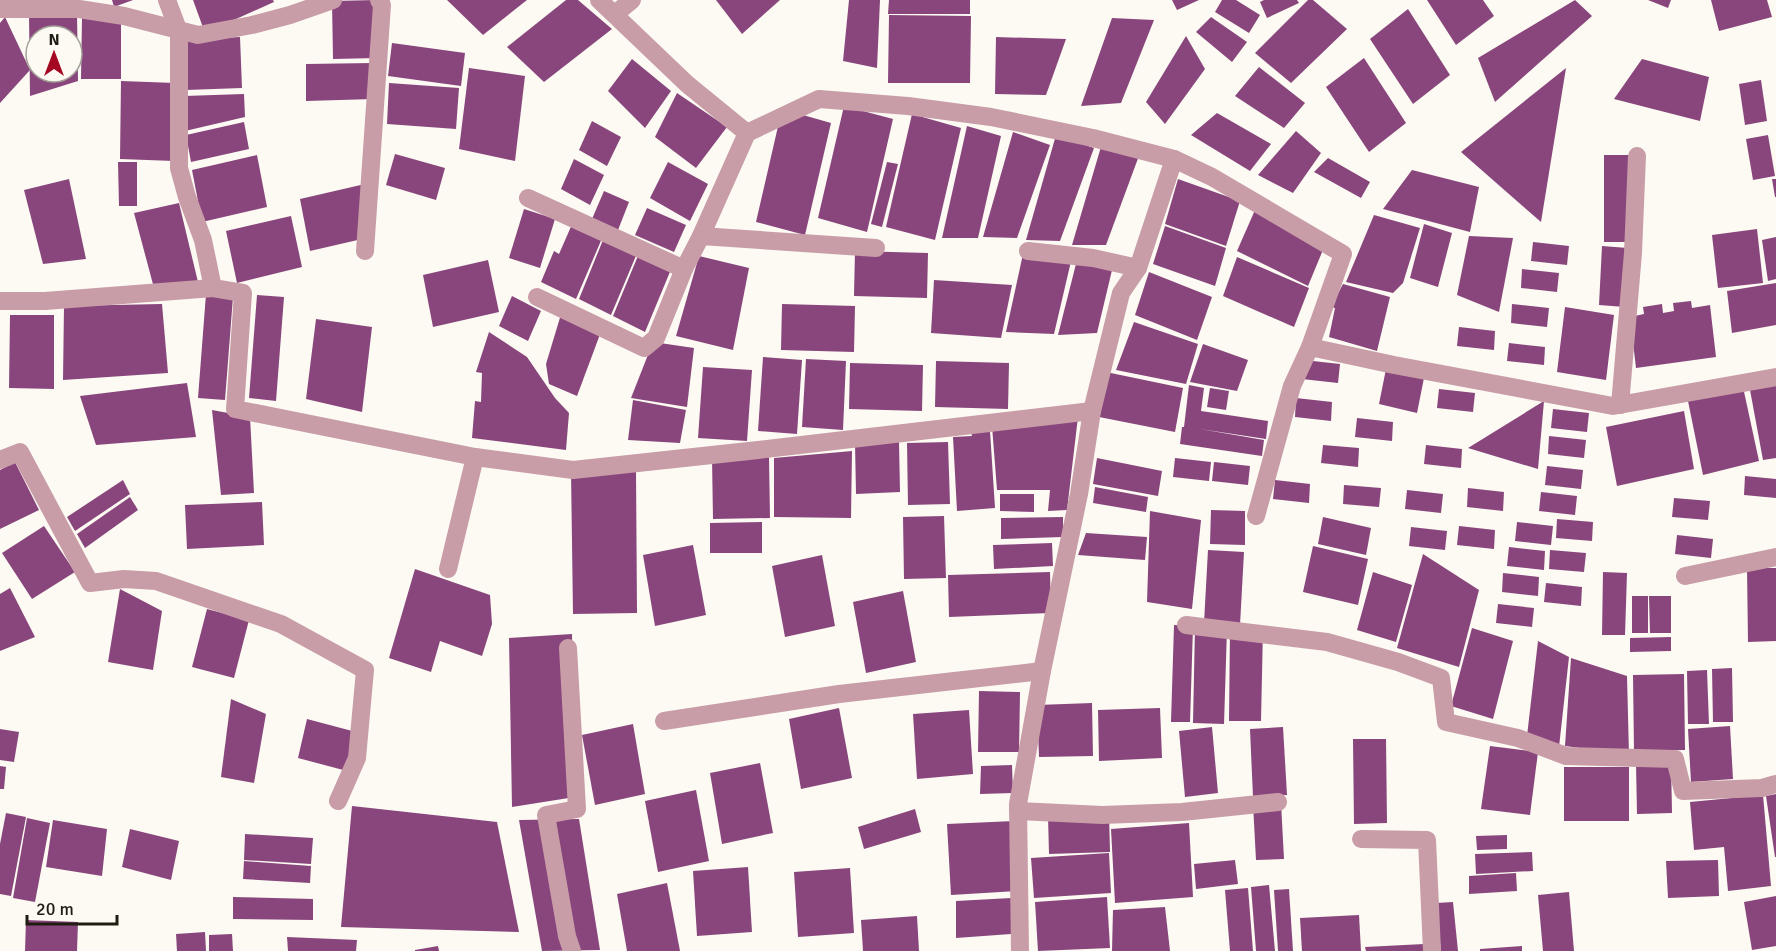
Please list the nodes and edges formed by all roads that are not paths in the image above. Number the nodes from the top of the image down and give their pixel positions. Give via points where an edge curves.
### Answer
1 (167, 0) edge
2 (333, 0) edge
3 (378, 0) edge
4 (599, 0) edge
5 (632, 0) edge
6 (0, 9) edge
7 (615, 14) junction
8 (178, 30) junction
9 (747, 133) junction
10 (1637, 156) dead end
11 (1174, 159) junction
12 (528, 198) dead end
13 (701, 236) junction
14 (876, 248) dead end
15 (365, 250) dead end
16 (1028, 251) dead end
17 (1138, 268) junction
18 (684, 269) junction
19 (213, 288) junction
20 (537, 297) dead end
21 (0, 301) edge
22 (1310, 347) junction
23 (1776, 377) edge
24 (1620, 405) junction
25 (1092, 411) junction
26 (475, 457) junction
27 (0, 460) edge
28 (1256, 516) dead end
29 (1776, 557) edge
30 (448, 569) dead end
31 (1685, 576) dead end
32 (1186, 625) dead end
33 (568, 648) dead end
34 (1042, 671) junction
35 (664, 721) dead end
36 (1776, 784) edge
37 (338, 801) dead end
38 (1278, 802) dead end
39 (1018, 811) junction
40 (1361, 838) dead end
41 (572, 951) edge
42 (1020, 951) edge
43 (1432, 951) edge

1 - 8 street
2 - 8 street via 252,25 198,35
3 - 15 street via 382,5
4 - 7 street
5 - 7 street
6 - 8 street via 79,9
7 - 9 street via 687,84
8 - 19 street via 179,168 203,240
9 - 11 street via 819,99 991,117
9 - 13 street
10 - 24 street
11 - 17 street
11 - 22 street via 1343,254
12 - 18 street
13 - 14 street
13 - 18 street
16 - 17 street via 1093,258
17 - 25 street via 1120,293
18 - 20 street via 656,338 644,348
19 - 21 street
19 - 26 street via 243,293 235,409
22 - 24 street
22 - 28 street via 1292,386
23 - 24 street
25 - 26 street via 573,470
25 - 34 street
26 - 30 street
27 - 37 street via 20,452 90,583 156,581 281,624 365,670 357,758
29 - 31 street
32 - 36 street via 1327,642 1398,662 1440,678 1446,722 1518,738 1566,756 1675,759 1683,791
33 - 41 street via 577,809 546,815
34 - 35 street via 838,694
34 - 39 street
38 - 39 street via 1102,815
39 - 42 street
40 - 43 street via 1427,840

